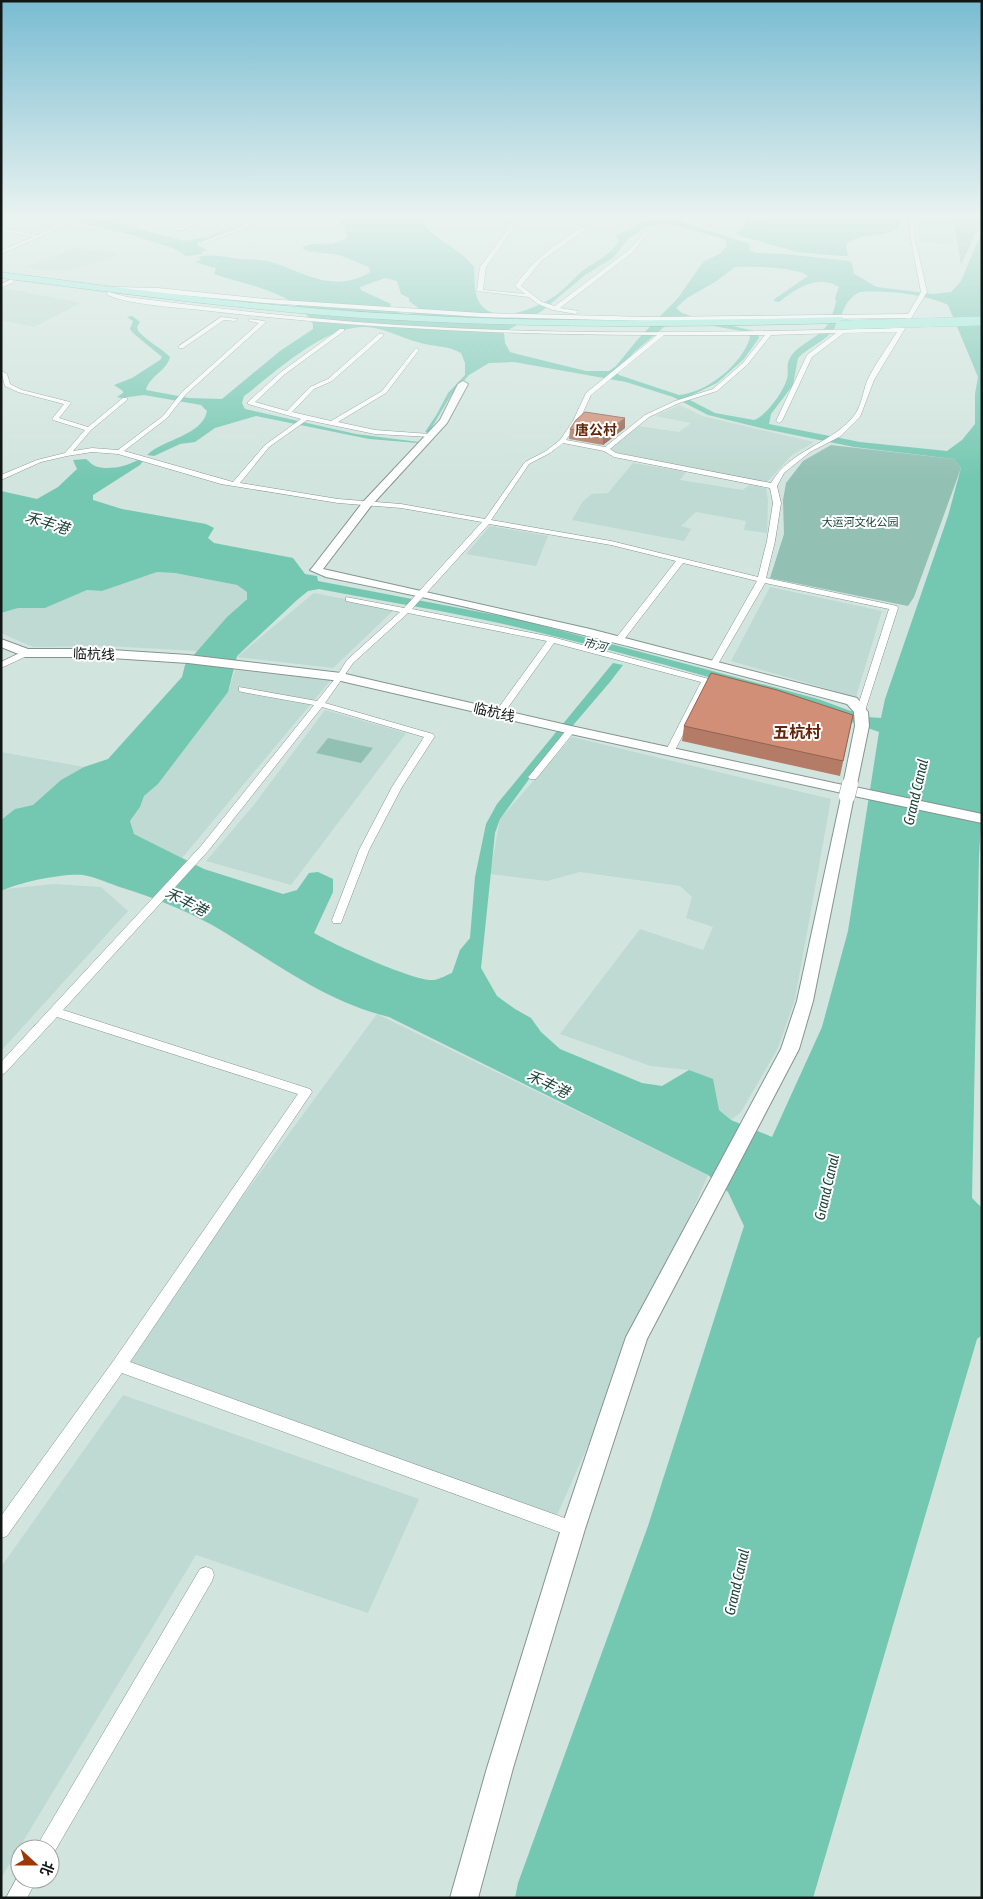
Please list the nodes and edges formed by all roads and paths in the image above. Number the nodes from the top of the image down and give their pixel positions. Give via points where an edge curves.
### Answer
1 (208, 304) edge
2 (302, 304) edge
3 (540, 304) edge
4 (562, 304) edge
5 (917, 304) edge
6 (555, 309) junction
7 (295, 314) junction
8 (910, 316) junction
9 (982, 316) edge
10 (604, 318) junction
11 (982, 320) edge
12 (342, 330) dead end
13 (901, 330) junction
14 (842, 332) junction
15 (769, 333) junction
16 (658, 334) junction
17 (381, 335) dead end
18 (181, 347) dead end
19 (416, 350) dead end
20 (1, 373) edge
21 (463, 384) dead end
22 (125, 399) dead end
23 (288, 413) junction
24 (306, 418) junction
25 (780, 421) dead end
26 (332, 423) junction
27 (89, 429) junction
28 (430, 436) junction
29 (562, 441) junction
30 (606, 449) junction
31 (118, 452) junction
32 (67, 454) junction
33 (1, 478) edge
34 (234, 484) junction
35 (773, 486) junction
36 (368, 504) junction
37 (486, 522) junction
38 (681, 560) junction
39 (762, 580) junction
40 (423, 592) junction
41 (349, 599) dead end
42 (406, 611) junction
43 (552, 640) junction
44 (619, 640) junction
45 (1, 643) edge
46 (26, 653) junction
47 (188, 659) joint
48 (714, 664) junction
49 (1, 665) edge
50 (341, 677) junction
51 (706, 682) junction
52 (733, 688) edge
53 (242, 689) dead end
54 (320, 704) junction
55 (499, 714) junction
56 (860, 722) junction
57 (564, 729) junction
58 (670, 752) junction
59 (532, 777) dead end
60 (982, 819) edge
61 (337, 920) dead end
62 (54, 1012) junction
63 (1, 1070) edge
64 (118, 1365) junction
65 (573, 1529) junction
66 (1, 1530) edge
67 (206, 1574) dead end
68 (51, 1839) edge
69 (464, 1898) edge

1 - 7 main road
2 - 10 street
3 - 6 street
4 - 6 street
5 - 8 street
6 - 10 street
7 - 9 main road via 672,324
7 - 11 main road, bridge via 444,325 641,329
7 - 16 street via 442,329
8 - 10 street
8 - 13 street
12 - 23 street via 283,373 250,403
13 - 14 street
13 - 35 street via 871,380 858,416 839,435 808,451 781,472
14 - 15 street
14 - 25 street via 809,356
15 - 16 street
15 - 30 street via 745,364 715,390 677,402 648,416
16 - 29 street via 588,394 576,421
17 - 23 street via 330,380 312,388
18 - 31 street via 223,318 263,322 184,394 165,417
19 - 26 street via 384,392
20 - 27 street via 7,385 20,391 68,403 55,419
21 - 28 street via 444,422
22 - 27 street
23 - 24 street
24 - 26 street
24 - 34 street via 267,446
26 - 28 street via 375,432
27 - 32 street
28 - 36 street
29 - 30 street
29 - 37 street via 528,463
30 - 35 street via 614,455
31 - 32 street via 92,450
31 - 34 street
32 - 33 street via 39,461
34 - 36 street
35 - 39 street via 777,503
36 - 37 street via 401,506
36 - 40 street via 316,570
37 - 38 street via 611,542
37 - 40 street
38 - 39 street
38 - 44 street
39 - 48 street
39 - 56 street via 894,608
40 - 42 street
40 - 44 street
41 - 42 street
42 - 43 street
42 - 50 street via 350,662
43 - 51 street
43 - 55 street
44 - 48 street
45 - 46 street, 临杭线
46 - 47 street, 临杭线 via 96,653
46 - 49 street
47 - 50 street, 临杭线
48 - 56 street via 852,701
50 - 54 street
50 - 55 street, 临杭线
51 - 52 street
51 - 58 street
53 - 54 street
54 - 61 street via 430,736 397,787 364,850
54 - 62 street via 193,861
55 - 57 street, 临杭线
56 - 65 street via 805,1001 790,1049 637,1338
57 - 58 street, 临杭线
57 - 59 street
58 - 60 street, 临杭线
62 - 63 street
62 - 64 street via 306,1092
64 - 65 street
64 - 66 street
65 - 69 street
67 - 68 street

